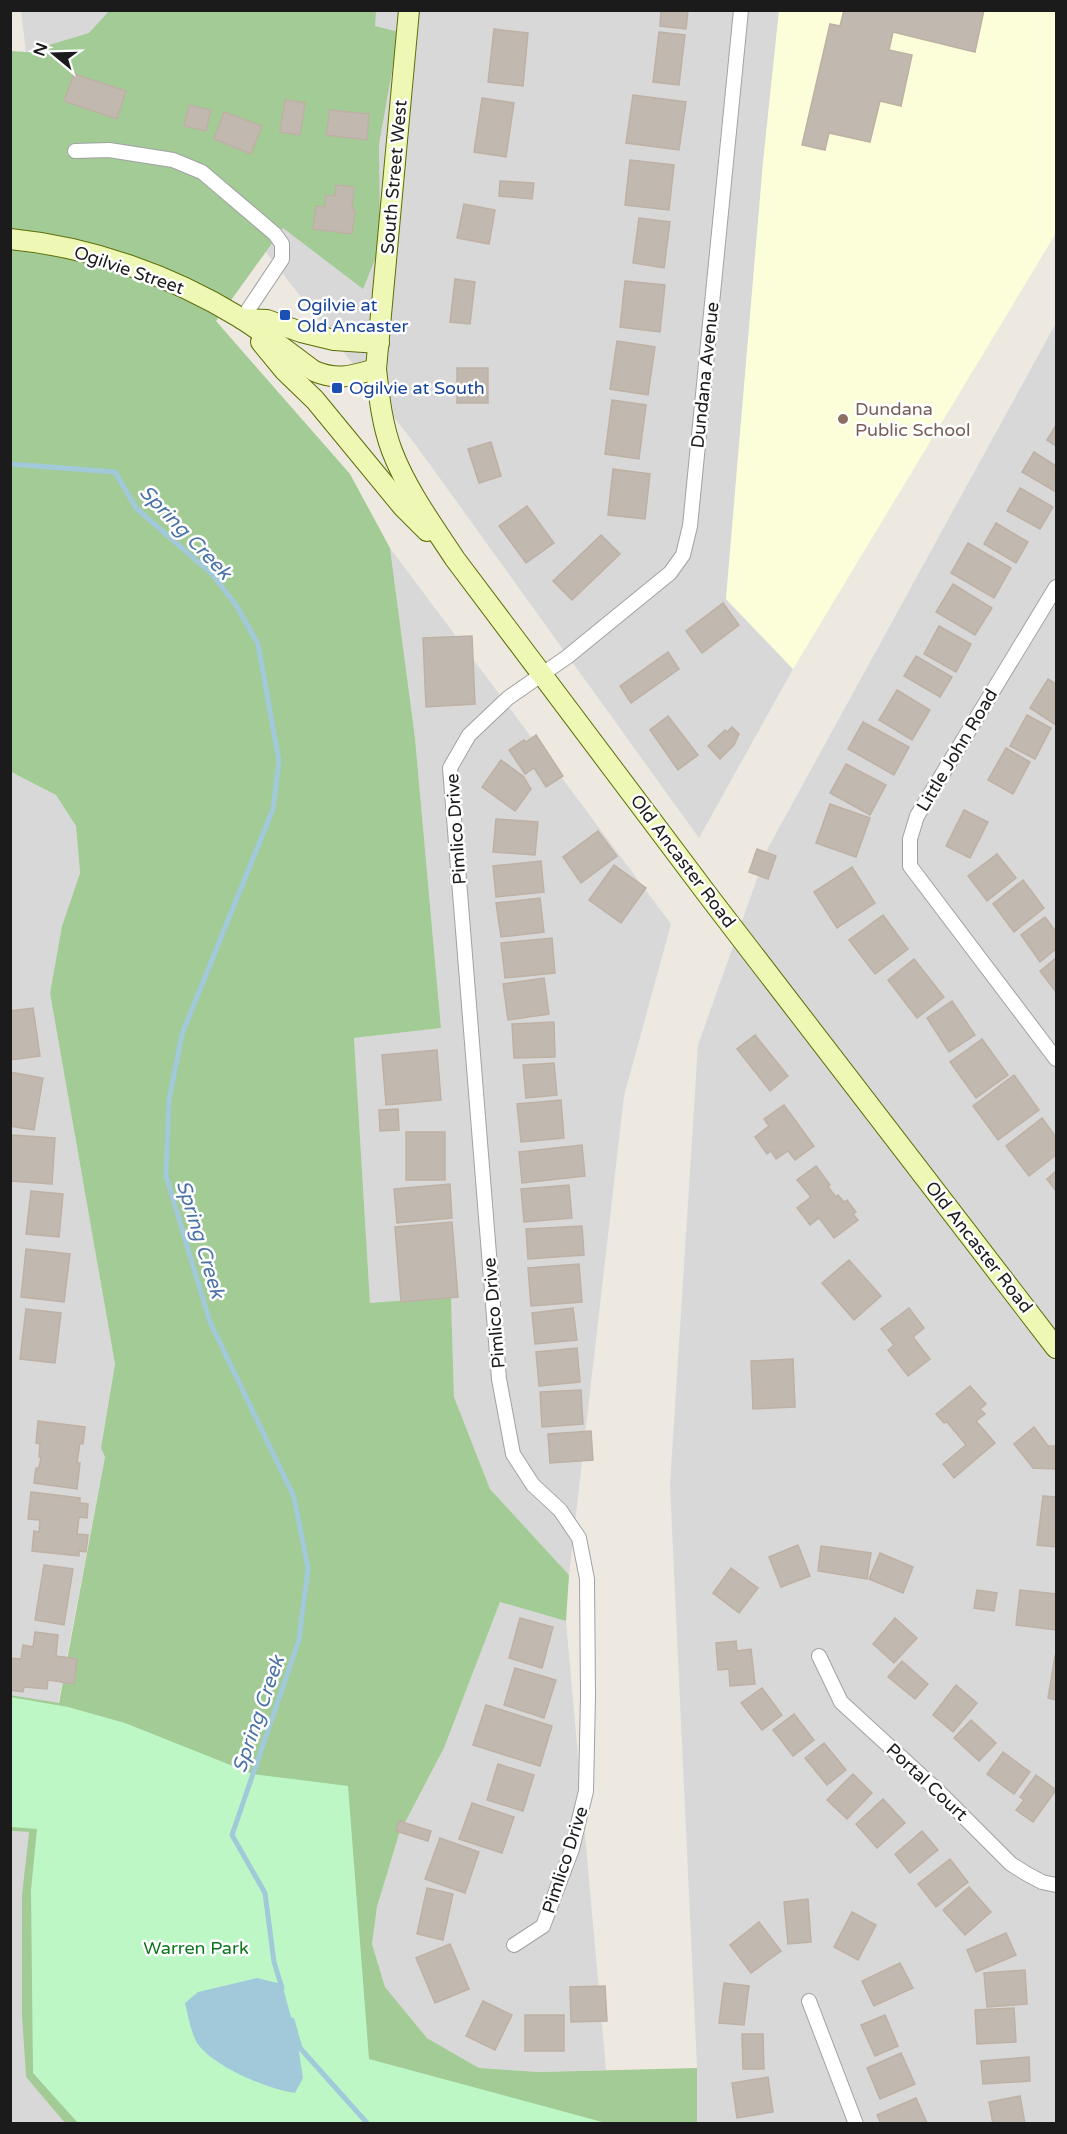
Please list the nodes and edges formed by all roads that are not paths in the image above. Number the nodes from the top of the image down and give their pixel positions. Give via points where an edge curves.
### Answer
1 (408, 10) edge
2 (741, 10) edge
3 (75, 151) dead end
4 (10, 239) edge
5 (242, 319) junction
6 (379, 343) junction
7 (376, 369) junction
8 (455, 559) junction
9 (1056, 587) edge
10 (543, 674) junction
11 (1056, 1059) edge
12 (1056, 1348) edge
13 (819, 1656) dead end
14 (1056, 1885) edge
15 (514, 1946) dead end
16 (809, 2001) dead end
17 (856, 2124) edge

1 - 6 street, South Street West
2 - 10 street, Dundana Avenue via 690,526 683,555 670,573
3 - 5 street via 109,150 173,160 202,172 275,234 282,244 282,259
4 - 5 street, Ogilvie Street via 87,252 143,271 186,288
5 - 6 street, Ogilvie Street via 267,320 334,340
5 - 7 street, Ogilvie Street via 326,376 334,378
5 - 8 street via 403,507
6 - 7 street, Old Ancaster Road
7 - 8 street, Old Ancaster Road via 391,448 400,471
8 - 10 street, Old Ancaster Road
9 - 11 street, Little John Road via 917,816 910,839 910,866
10 - 12 street, Old Ancaster Road
10 - 15 street, Pimlico Drive via 508,698 469,735 450,768 499,1379 513,1454 533,1485 560,1510 579,1538 587,1579 586,1791 572,1849 543,1926
13 - 14 street, Portal Court via 841,1702 1011,1864 1027,1875
16 - 17 street

